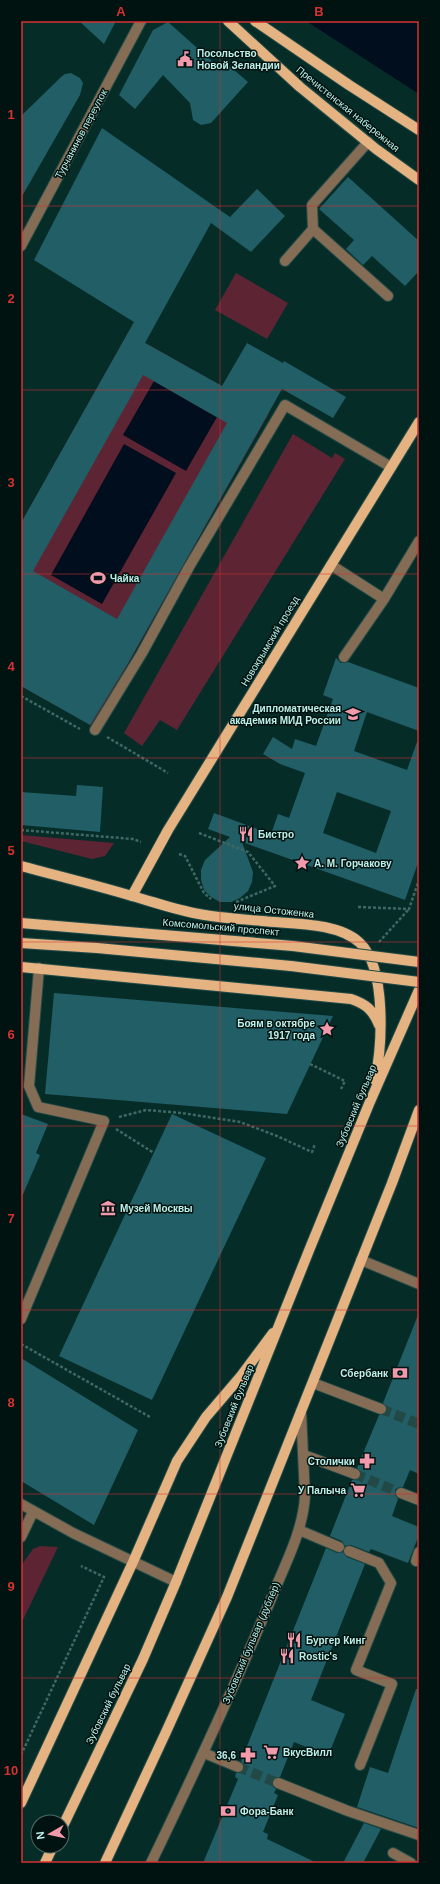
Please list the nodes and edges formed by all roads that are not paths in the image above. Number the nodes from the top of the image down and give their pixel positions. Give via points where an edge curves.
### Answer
1 (141, 21) edge
2 (228, 21) edge
3 (255, 21) edge
4 (419, 130) edge
5 (368, 142) junction
6 (419, 180) edge
7 (313, 229) junction
8 (21, 246) edge
9 (285, 261) dead end
10 (388, 296) dead end
11 (419, 422) edge
12 (391, 467) junction
13 (419, 541) edge
14 (331, 565) junction
15 (384, 599) junction
16 (344, 657) dead end
17 (95, 730) dead end
18 (21, 866) edge
19 (132, 896) junction
20 (21, 923) edge
21 (21, 943) edge
22 (419, 962) edge
23 (21, 967) edge
24 (39, 968) junction
25 (419, 982) edge
26 (419, 990) edge
27 (381, 1037) junction
28 (369, 1104) junction
29 (419, 1110) edge
30 (419, 1131) edge
31 (401, 1158) junction
32 (361, 1260) junction
33 (419, 1284) edge
34 (21, 1318) edge
35 (282, 1322) junction
36 (313, 1383) junction
37 (381, 1409) tunnel mouth
38 (302, 1411) junction
39 (304, 1455) junction
40 (355, 1474) tunnel mouth
41 (401, 1493) tunnel mouth
42 (419, 1500) edge
43 (21, 1504) edge
44 (33, 1512) junction
45 (299, 1530) junction
46 (21, 1537) edge
47 (339, 1547) dead end
48 (349, 1551) dead end
49 (133, 1562) junction
50 (176, 1582) junction
51 (204, 1753) junction
52 (360, 1765) dead end
53 (238, 1767) tunnel mouth
54 (278, 1783) tunnel mouth
55 (21, 1803) edge
56 (69, 1814) edge
57 (419, 1835) edge
58 (393, 1852) dead end
59 (105, 1863) edge
60 (151, 1863) edge
61 (411, 1863) edge

1 - 8 street, Турчанинов переулок
2 - 5 main road, Пречистенская набережная via 300,86
3 - 4 main road, Пречистенская набережная
5 - 6 main road, Пречистенская набережная
5 - 7 street via 312,205
7 - 9 street
7 - 10 street
11 - 12 main road, Новокрымский проезд
12 - 14 main road, Новокрымский проезд
12 - 17 street via 285,405
13 - 15 street
14 - 15 street
14 - 19 main road, Новокрымский проезд via 161,842
15 - 16 street
18 - 19 main road, улица Остоженка
19 - 27 main road, улица Остоженка via 200,915 320,927 348,934 365,948 375,971 380,1000
20 - 22 main road, Комсомольский проспект, bridge via 286,946
21 - 25 main road, bridge via 198,957
23 - 24 main road
24 - 27 main road via 351,999 362,1002 375,1015
24 - 34 street via 29,1086 38,1106 104,1121
26 - 28 main road, Зубовский бульвар
27 - 28 main road, улица Остоженка via 378,1067
28 - 35 main road, Зубовский бульвар
29 - 31 main road
30 - 31 main road
31 - 32 main road
32 - 33 street
32 - 36 main road
35 - 49 main road via 206,1417 177,1461
35 - 50 main road, Зубовский бульвар
36 - 37 street
36 - 38 main road
38 - 39 street, Зубовский бульвар (дублёр)
38 - 59 main road via 227,1597
39 - 40 street
39 - 45 street, Зубовский бульвар (дублёр) via 305,1509
41 - 42 street
43 - 44 street
44 - 46 street
44 - 49 street
45 - 47 street
45 - 51 street, Зубовский бульвар (дублёр)
48 - 52 street via 379,1563 391,1583 356,1670 392,1684
49 - 50 street
49 - 55 main road
50 - 56 main road, Зубовский бульвар via 143,1659
51 - 53 street
51 - 60 street, Зубовский бульвар (дублёр)
54 - 57 street via 348,1811
58 - 61 street

